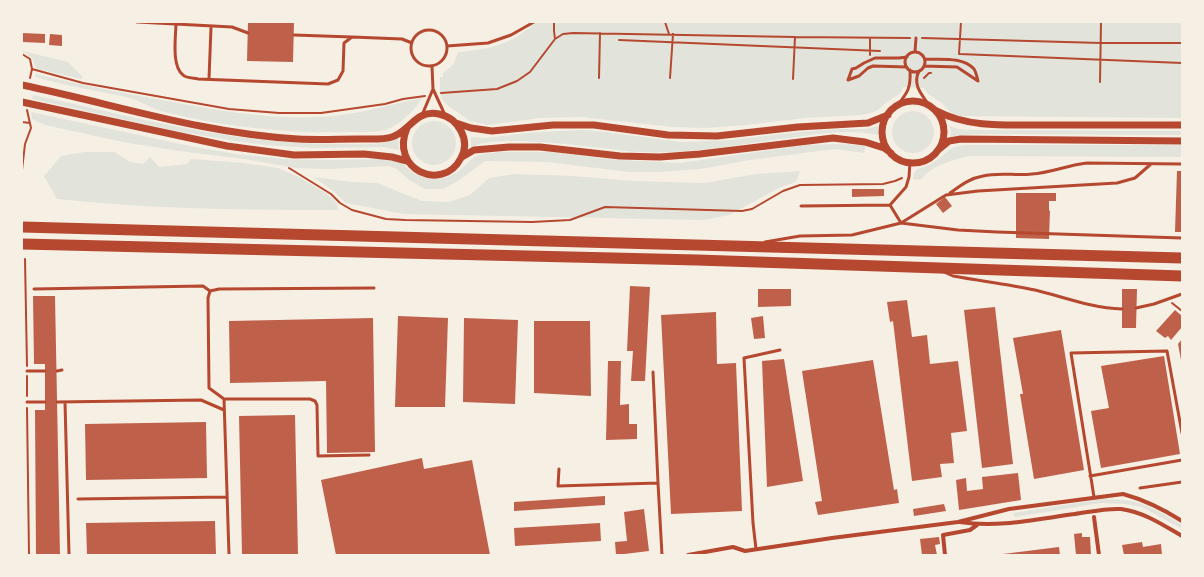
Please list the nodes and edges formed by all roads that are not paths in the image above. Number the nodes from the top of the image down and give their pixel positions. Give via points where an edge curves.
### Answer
1 (137, 22) edge
2 (534, 22) edge
3 (176, 23) edge
4 (211, 27) junction
5 (248, 33) dead end
6 (294, 35) dead end
7 (352, 38) junction
8 (916, 38) road end
9 (412, 43) junction
10 (447, 46) junction
11 (915, 52) junction
12 (907, 57) junction
13 (925, 59) junction
14 (432, 66) junction
15 (924, 66) junction
16 (907, 67) junction
17 (910, 70) junction
18 (919, 71) junction
19 (209, 79) junction
20 (22, 85) edge
21 (433, 89) junction
22 (22, 102) edge
23 (929, 105) junction
24 (897, 106) junction
25 (937, 111) junction
26 (888, 114) junction
27 (421, 116) junction
28 (446, 116) junction
29 (456, 123) junction
30 (1182, 125) edge
31 (407, 128) junction
32 (1182, 141) edge
33 (938, 150) junction
34 (891, 153) junction
35 (462, 157) junction
36 (407, 161) junction
37 (910, 162) junction
38 (1151, 164) junction
39 (1182, 164) edge
40 (946, 195) junction
41 (890, 205) junction
42 (801, 206) dead end
43 (901, 223) junction
44 (22, 227) edge
45 (1182, 238) edge
46 (22, 244) edge
47 (748, 246) junction
48 (1182, 258) edge
49 (933, 268) junction
50 (1182, 276) edge
51 (374, 288) dead end
52 (34, 289) dead end
53 (210, 291) junction
54 (1182, 294) edge
55 (1122, 308) dead end
56 (1136, 308) dead end
57 (780, 350) dead end
58 (62, 370) dead end
59 (27, 371) dead end
60 (45, 371) dead end
61 (56, 371) dead end
62 (653, 372) dead end
63 (224, 400) junction
64 (27, 402) dead end
65 (45, 402) dead end
66 (57, 402) dead end
67 (65, 402) junction
68 (224, 410) junction
69 (1182, 433) edge
70 (369, 455) dead end
71 (1182, 460) edge
72 (559, 468) dead end
73 (1090, 476) junction
74 (1182, 482) edge
75 (658, 484) junction
76 (1140, 488) dead end
77 (227, 497) junction
78 (1094, 497) junction
79 (78, 499) dead end
80 (1094, 517) dead end
81 (1182, 521) edge
82 (958, 522) junction
83 (977, 525) junction
84 (1182, 536) edge
85 (756, 549) junction
86 (745, 551) junction
87 (69, 555) edge
88 (229, 555) edge
89 (662, 555) edge
90 (688, 555) edge
91 (740, 555) edge
92 (945, 555) edge
93 (1099, 555) edge

1 - 3 lane
2 - 10 lane via 512,35 488,43
3 - 4 lane
3 - 19 lane via 178,70 184,76
4 - 5 lane via 232,28
4 - 19 lane
6 - 7 lane
7 - 9 lane via 402,39
7 - 19 lane via 344,43 343,70 338,80 328,84
8 - 11 lane
9 - 10 lane via 422,31 434,30 443,36
9 - 14 lane via 412,55 416,60 420,64
10 - 14 lane via 445,57
11 - 12 lane
11 - 13 lane
12 - 16 lane
12 - 16 lane via 871,59 852,69 848,80 873,66
13 - 15 lane
13 - 15 lane via 964,62 975,70 978,81 957,67
14 - 21 lane
15 - 18 lane
16 - 17 lane
17 - 18 lane
17 - 24 lane via 908,92
18 - 23 lane via 917,87
20 - 31 street via 229,132 298,139 370,139 392,137
21 - 27 lane
21 - 28 lane
22 - 36 street via 227,146 294,155 371,155
23 - 24 street via 910,101
23 - 25 street
24 - 26 street
25 - 30 street via 951,119 993,124
25 - 33 street via 944,128
26 - 29 street via 868,122 717,136 668,135 594,125 553,125 492,131
26 - 34 street via 883,125 883,137
27 - 28 street
27 - 31 street
28 - 29 street
29 - 35 street via 464,139
31 - 36 street via 402,144
32 - 33 street via 961,139 949,141
33 - 37 street via 929,158
34 - 35 street via 865,142 833,138 660,157 509,147 474,150
34 - 37 street
35 - 36 street via 449,171 431,175 414,168
37 - 41 lane via 906,187
38 - 39 lane
38 - 40 lane via 1087,163 1031,174 994,174 968,181
38 - 40 lane via 1135,178 1117,183 978,190
40 - 43 lane
41 - 42 lane
41 - 43 lane
43 - 45 lane via 958,230
43 - 47 lane via 852,236 788,237
44 - 47 highway
46 - 49 highway
47 - 48 highway
49 - 50 highway
49 - 55 lane via 953,276 1035,290 1106,308
51 - 53 lane
52 - 53 lane via 203,286
53 - 63 lane via 209,388
54 - 56 lane
57 - 85 lane via 744,358
58 - 61 lane
59 - 60 lane
62 - 75 lane
63 - 68 lane
63 - 70 lane via 310,399 317,405 318,456
64 - 65 lane
66 - 67 lane
67 - 68 lane via 201,400
67 - 87 lane
68 - 77 lane
69 - 73 lane via 1167,351 1071,353
71 - 73 lane
72 - 75 lane via 558,486
73 - 78 lane
74 - 76 lane
75 - 89 lane
77 - 79 lane
77 - 88 lane
78 - 81 street via 1122,494 1134,497 1158,506
78 - 82 street via 1009,510
80 - 93 street
82 - 83 street
82 - 85 street
83 - 84 street via 1121,509 1150,517
83 - 92 street via 970,530 943,535
85 - 86 street
86 - 90 street via 733,547
86 - 91 street

